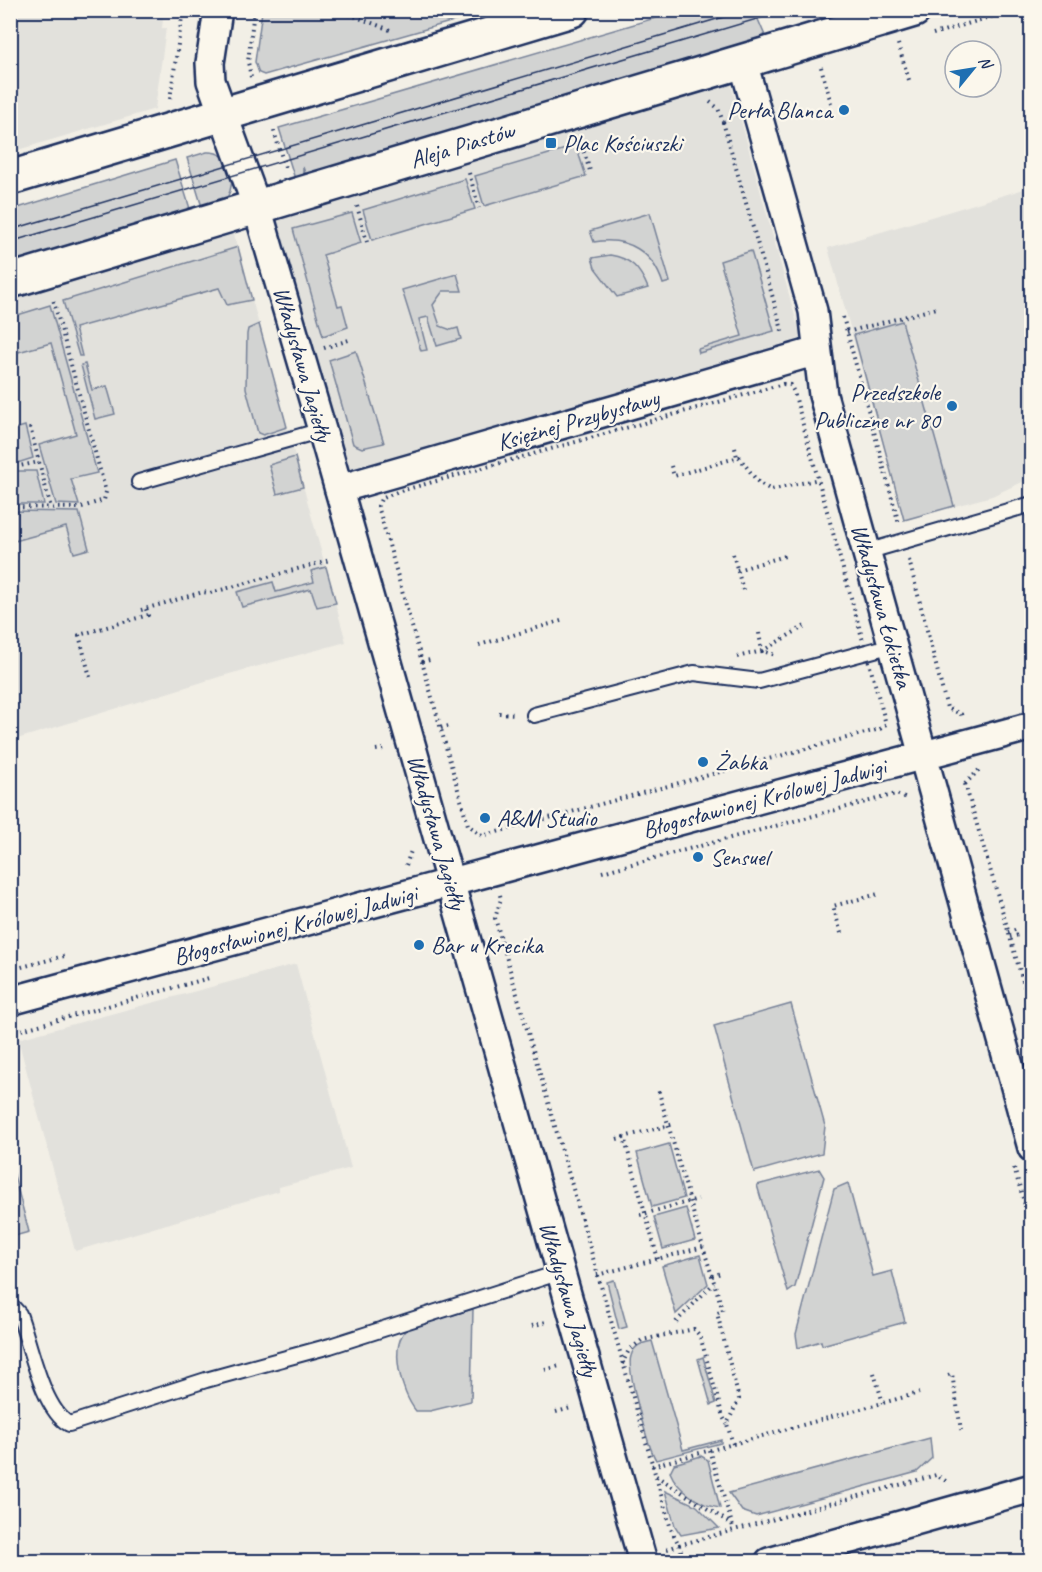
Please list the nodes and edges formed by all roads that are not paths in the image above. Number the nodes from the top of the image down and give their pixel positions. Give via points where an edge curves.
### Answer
1 (218, 10) edge
2 (572, 10) edge
3 (914, 10) edge
4 (743, 62) junction
5 (223, 115) junction
6 (10, 178) edge
7 (257, 207) junction
8 (10, 281) edge
9 (817, 351) junction
10 (322, 430) junction
11 (139, 482) dead end
12 (339, 489) junction
13 (1032, 504) edge
14 (866, 552) junction
15 (880, 648) junction
16 (534, 716) dead end
17 (1032, 726) edge
18 (924, 755) junction
19 (451, 882) junction
20 (10, 1001) edge
21 (1022, 1154) edge
22 (561, 1272) junction
23 (10, 1304) edge
24 (1032, 1488) edge
25 (643, 1562) edge
26 (769, 1562) edge

1 - 5 street via 210,72
2 - 5 street
3 - 4 street, Aleja Piastów
4 - 7 street, Aleja Piastów
4 - 9 street, Władysława Łokietka via 813,311
5 - 6 street
5 - 7 street
7 - 8 street, Aleja Piastów
7 - 10 street, Władysława Jagiełły
9 - 12 street, Księżnej Przybysławy
9 - 14 street, Władysława Łokietka via 821,386
10 - 11 lane
10 - 12 street, Władysława Jagiełły
12 - 19 street, Władysława Jagiełły
13 - 14 lane
14 - 15 street, Władysława Łokietka
15 - 16 lane via 759,681 694,673
15 - 18 street, Władysława Łokietka
17 - 18 street, Błogosławionej Królowej Jadwigi
18 - 19 street, Błogosławionej Królowej Jadwigi
18 - 21 street, Władysława Łokietka
19 - 20 street, Błogosławionej Królowej Jadwigi
19 - 22 street, Władysława Jagiełły
22 - 23 lane via 69,1424 59,1419 50,1404 19,1314
22 - 25 street, Władysława Jagiełły
24 - 26 street

